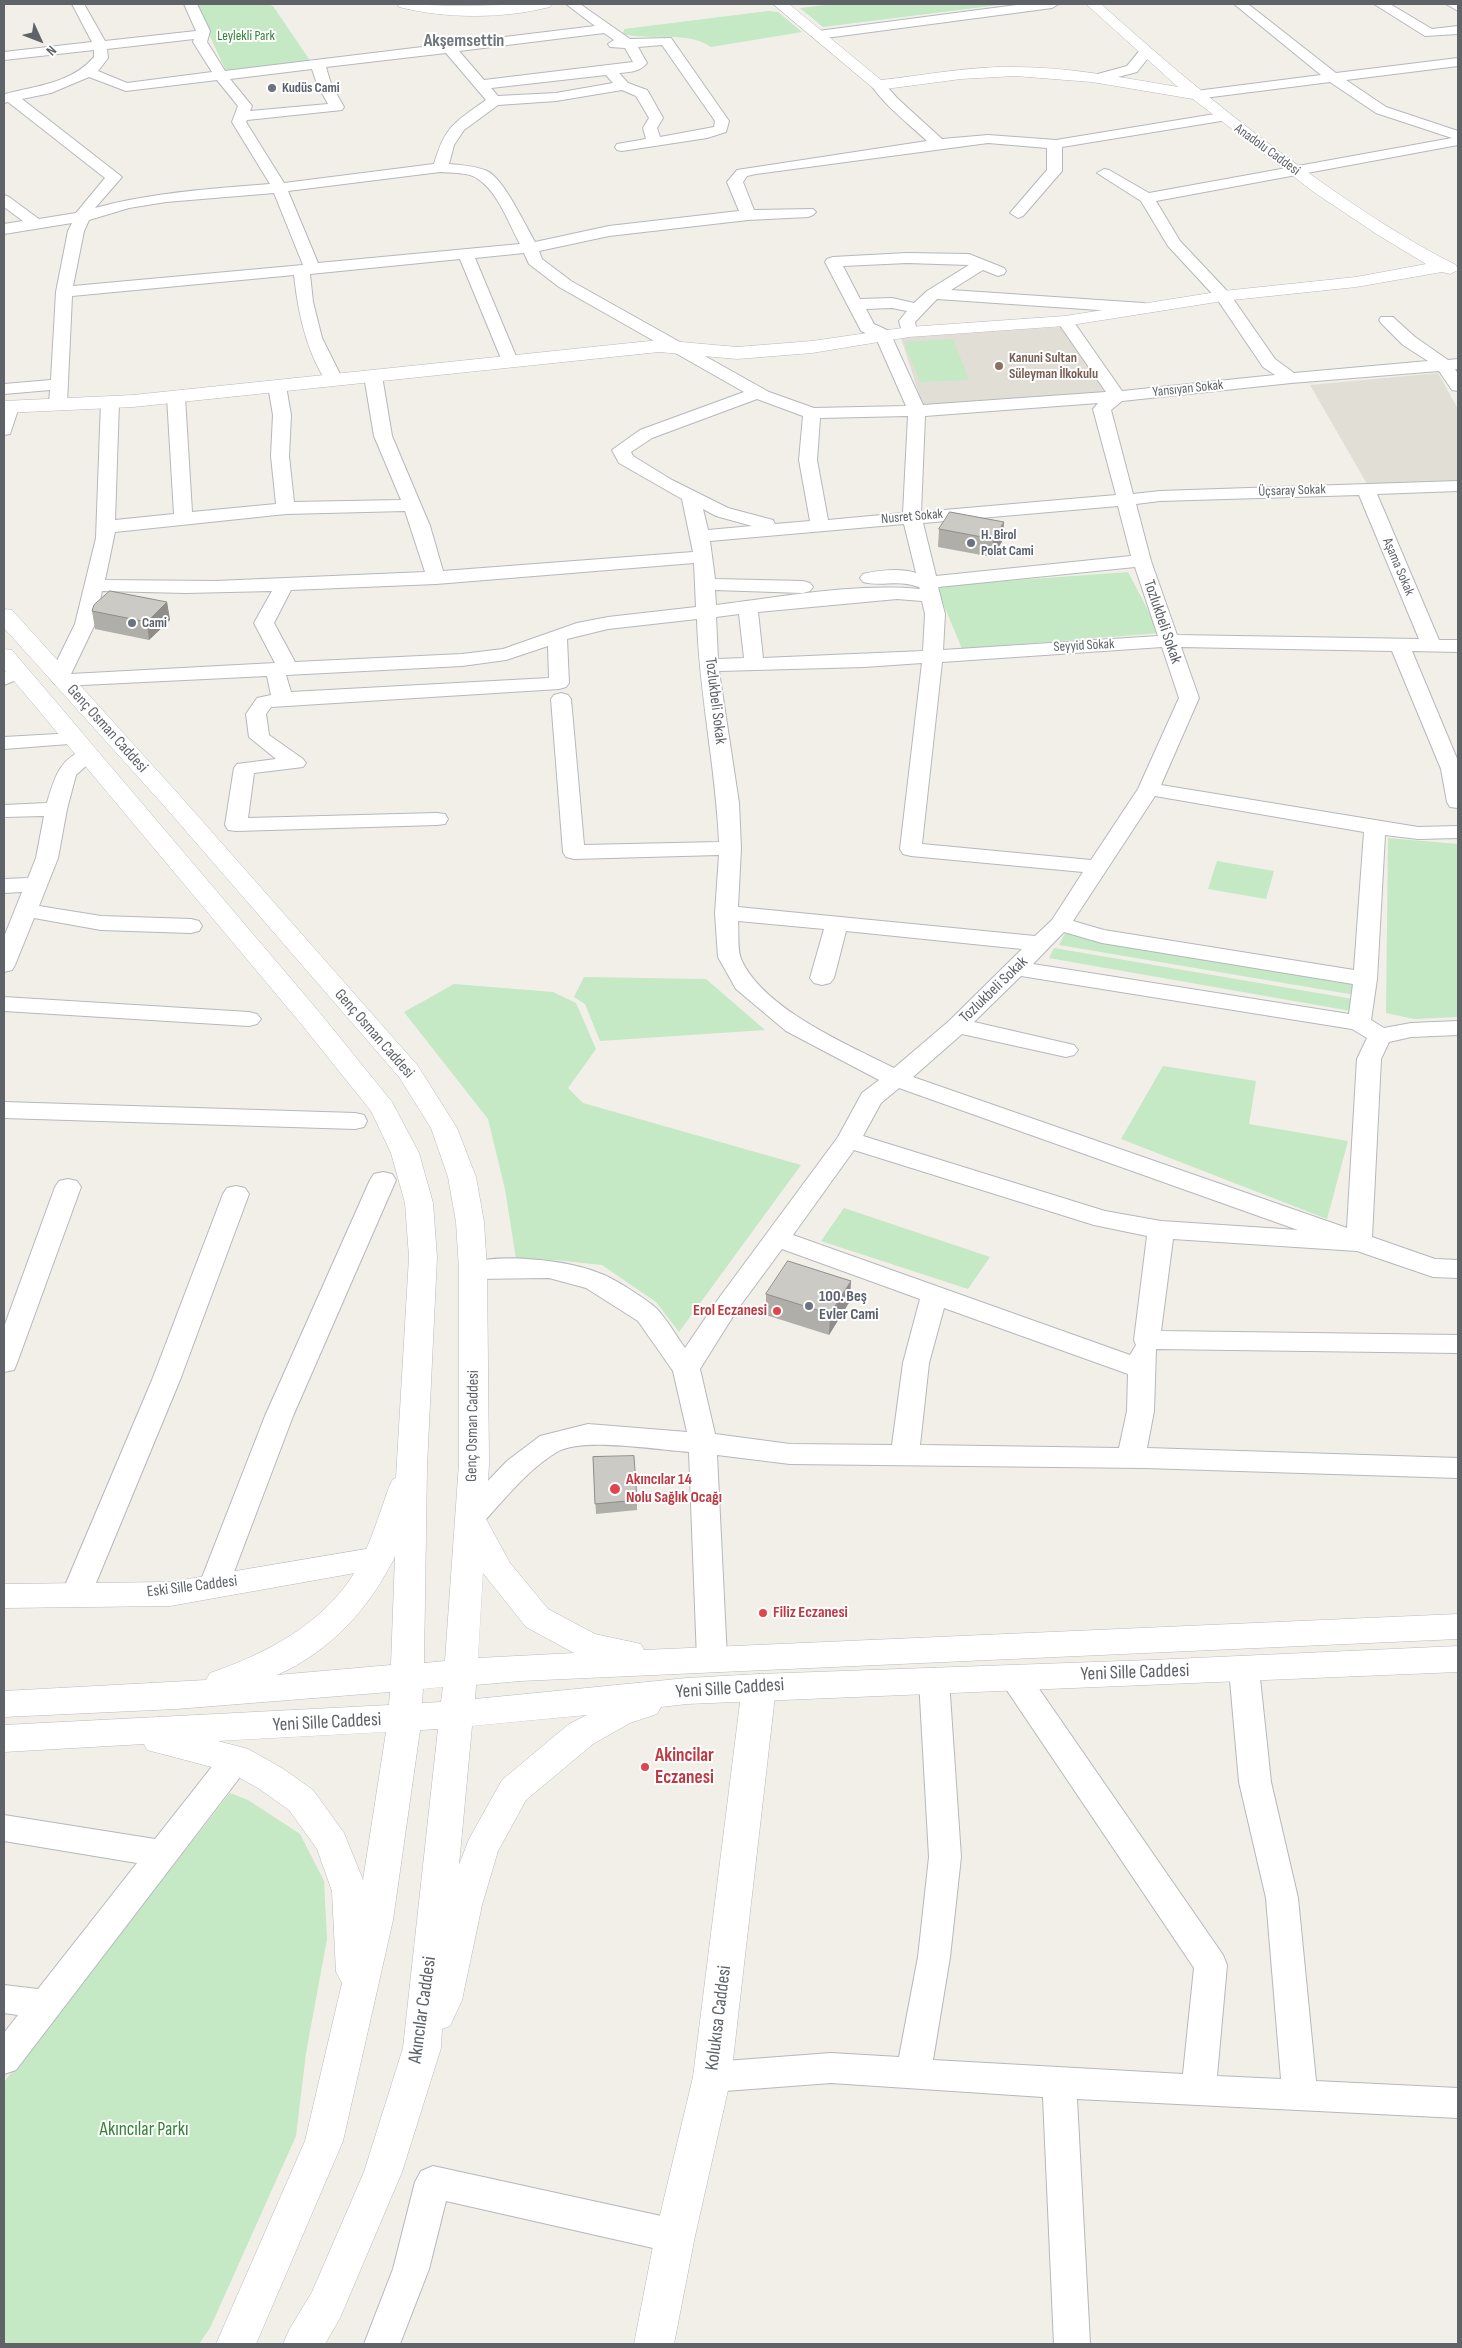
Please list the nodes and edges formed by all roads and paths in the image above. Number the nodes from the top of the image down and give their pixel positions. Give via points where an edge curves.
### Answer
1 (78, 4) edge
2 (191, 4) edge
3 (404, 4) edge
4 (546, 4) edge
5 (572, 4) edge
6 (780, 4) edge
7 (1052, 4) edge
8 (1093, 4) edge
9 (1240, 4) edge
10 (1381, 4) edge
11 (1453, 4) edge
12 (1458, 7) edge
13 (607, 29) junction
14 (1458, 30) edge
15 (202, 34) junction
16 (818, 35) junction
17 (100, 45) junction
18 (630, 45) junction
19 (599, 46) dead end
20 (449, 48) junction
21 (1145, 53) junction
22 (4, 56) edge
23 (480, 59) dead end
24 (461, 61) junction
25 (1458, 62) edge
26 (318, 64) junction
27 (610, 71) junction
28 (89, 72) junction
29 (221, 76) junction
30 (1099, 78) junction
31 (1333, 78) junction
32 (480, 85) junction
33 (878, 85) junction
34 (623, 86) junction
35 (1196, 95) junction
36 (7, 98) edge
37 (494, 101) junction
38 (242, 116) junction
39 (1221, 117) junction
40 (1458, 135) edge
41 (654, 140) junction
42 (1458, 141) edge
43 (939, 144) junction
44 (1056, 144) junction
45 (622, 147) dead end
46 (440, 168) junction
47 (1297, 172) junction
48 (1104, 174) dead end
49 (279, 188) junction
50 (1147, 198) junction
51 (4, 200) edge
52 (808, 212) dead end
53 (1018, 213) dead end
54 (748, 215) junction
55 (83, 217) junction
56 (36, 224) junction
57 (4, 229) edge
58 (530, 248) junction
59 (466, 255) junction
60 (980, 265) junction
61 (306, 269) junction
62 (1451, 270) edge
63 (998, 271) dead end
64 (64, 292) junction
65 (933, 294) junction
66 (1224, 296) junction
67 (855, 304) junction
68 (1143, 308) junction
69 (918, 309) junction
70 (1387, 320) dead end
71 (1066, 321) junction
72 (909, 332) junction
73 (883, 335) junction
74 (679, 348) junction
75 (510, 361) junction
76 (1451, 365) edge
77 (373, 376) junction
78 (1291, 378) junction
79 (334, 380) junction
80 (59, 384) junction
81 (277, 386) junction
82 (1458, 386) edge
83 (4, 388) edge
84 (758, 393) junction
85 (1117, 396) junction
86 (176, 397) junction
87 (110, 402) junction
88 (58, 403) junction
89 (7, 407) edge
90 (917, 411) junction
91 (812, 413) junction
92 (4, 430) edge
93 (1458, 486) edge
94 (1364, 488) junction
95 (690, 496) junction
96 (1125, 500) junction
97 (411, 505) junction
98 (286, 508) junction
99 (912, 517) junction
100 (183, 519) junction
101 (820, 525) junction
102 (105, 527) junction
103 (782, 528) junction
104 (700, 536) junction
105 (702, 557) junction
106 (1142, 560) junction
107 (436, 578) junction
108 (705, 584) junction
109 (95, 585) junction
110 (284, 585) junction
111 (928, 589) junction
112 (748, 606) junction
113 (706, 610) junction
114 (4, 615) edge
115 (557, 636) junction
116 (1168, 641) junction
117 (1400, 646) junction
118 (1432, 646) junction
119 (1458, 646) edge
120 (933, 656) junction
121 (754, 664) junction
122 (709, 665) junction
123 (9, 669) edge
124 (282, 669) junction
125 (60, 678) junction
126 (282, 698) junction
127 (561, 699) dead end
128 (4, 743) edge
129 (82, 747) junction
130 (1149, 789) junction
131 (1458, 802) edge
132 (56, 809) junction
133 (4, 811) edge
134 (437, 819) dead end
135 (1375, 828) junction
136 (1458, 832) edge
137 (730, 848) junction
138 (1098, 867) junction
139 (37, 884) junction
140 (4, 886) edge
141 (26, 910) junction
142 (726, 913) junction
143 (1060, 924) junction
144 (836, 925) junction
145 (191, 926) dead end
146 (1042, 944) junction
147 (4, 965) edge
148 (1016, 968) junction
149 (822, 978) dead end
150 (1365, 979) junction
151 (4, 1004) edge
152 (249, 1019) dead end
153 (1359, 1023) junction
154 (957, 1026) junction
155 (1458, 1028) edge
156 (1380, 1036) junction
157 (1066, 1050) dead end
158 (896, 1079) junction
159 (4, 1110) edge
160 (355, 1121) dead end
161 (849, 1140) junction
162 (383, 1180) dead end
163 (68, 1187) dead end
164 (236, 1194) dead end
165 (1161, 1230) junction
166 (776, 1238) junction
167 (1359, 1242) junction
168 (1458, 1269) edge
169 (473, 1270) junction
170 (934, 1295) junction
171 (1147, 1340) junction
172 (1458, 1344) edge
173 (4, 1363) edge
174 (686, 1369) junction
175 (1140, 1369) junction
176 (703, 1443) junction
177 (904, 1455) junction
178 (1130, 1458) junction
179 (412, 1466) junction
180 (1458, 1468) edge
181 (470, 1518) junction
182 (378, 1559) junction
183 (214, 1585) junction
184 (76, 1595) junction
185 (4, 1596) edge
186 (1458, 1626) edge
187 (712, 1659) junction
188 (1458, 1659) edge
189 (667, 1661) junction
190 (1244, 1669) junction
191 (461, 1672) junction
192 (407, 1676) junction
193 (1015, 1678) junction
194 (934, 1680) junction
195 (759, 1687) junction
196 (687, 1691) junction
197 (176, 1696) junction
198 (4, 1704) edge
199 (456, 1714) junction
200 (405, 1718) junction
201 (128, 1733) junction
202 (4, 1738) edge
203 (236, 1759) junction
204 (4, 1828) edge
205 (163, 1854) junction
206 (4, 1999) edge
207 (46, 2005) junction
208 (356, 2008) junction
209 (422, 2048) junction
210 (4, 2059) edge
211 (913, 2074) junction
212 (712, 2077) junction
213 (1059, 2084) junction
214 (1198, 2090) junction
215 (1300, 2095) junction
216 (1458, 2104) edge
217 (675, 2236) junction
218 (236, 2344) edge
219 (304, 2344) edge
220 (382, 2344) edge
221 (654, 2344) edge
222 (1072, 2344) edge

1 - 17 street
2 - 15 street
3 - 4 main road via 460,11
5 - 13 street
6 - 16 main road
7 - 16 street
8 - 21 main road, Anadolu Caddesi
9 - 31 street
10 - 14 street via 1430,33
11 - 12 street
13 - 18 street
13 - 20 street
15 - 17 street
15 - 29 street via 200,42
16 - 33 main road
17 - 22 street
17 - 28 street via 101,58
18 - 19 street
18 - 27 street via 640,63 635,67
18 - 41 street via 666,41 722,121 721,129 707,134
20 - 24 street
20 - 26 street
21 - 30 street via 1140,63 1125,73
21 - 35 main road, Anadolu Caddesi
23 - 24 street
24 - 32 street
25 - 31 street
26 - 29 street
26 - 38 street via 324,84 337,107
27 - 32 street
27 - 34 street
28 - 29 street via 126,87
28 - 36 street via 46,90
29 - 38 street via 245,106
30 - 33 main road via 989,72
30 - 35 main road
31 - 35 street
31 - 40 street via 1381,110
32 - 37 street
33 - 43 street
34 - 37 street via 556,97
34 - 41 street via 642,93 656,118 650,128
35 - 39 main road, Anadolu Caddesi
36 - 55 street via 114,177
37 - 46 street via 458,127 446,145
38 - 49 street via 239,122
39 - 44 street
39 - 47 main road, Anadolu Caddesi
41 - 45 street
42 - 47 street
43 - 44 street via 988,139
43 - 54 street via 742,173 735,182
44 - 53 street via 1053,151 1055,171
46 - 49 street
46 - 58 street via 483,175 500,194
47 - 50 street
47 - 62 main road, Anadolu Caddesi via 1391,238
48 - 50 street
49 - 55 street via 166,197
49 - 61 street
50 - 66 street via 1174,243
51 - 56 street
52 - 54 street
54 - 58 street via 609,230
55 - 56 street
55 - 64 street via 76,231
56 - 57 street
58 - 59 street
58 - 74 street via 535,261 565,284
59 - 61 street
59 - 75 street
60 - 63 street
60 - 65 street
60 - 67 street via 969,259 833,262
61 - 64 street
61 - 79 street via 305,302 314,338
62 - 66 main road
64 - 80 street
65 - 68 street
65 - 69 street
66 - 68 main road
66 - 78 street via 1268,363
67 - 69 street via 892,303
67 - 73 street via 867,327
68 - 71 main road
69 - 72 street via 907,321
70 - 76 street via 1409,340
71 - 72 main road
71 - 85 street
72 - 73 main road
73 - 74 main road via 812,347 737,353
73 - 90 street
74 - 75 main road via 659,346
74 - 84 street
75 - 77 main road
76 - 78 street, Yansıyan Sokak
76 - 82 street
77 - 79 main road
77 - 97 street via 383,436
78 - 85 street, Yansıyan Sokak
79 - 81 main road
80 - 83 street
80 - 88 street
81 - 86 main road
81 - 98 street via 282,415 280,456
84 - 91 street
84 - 95 street via 646,434 621,450 625,459
85 - 90 street, Yansıyan Sokak
85 - 96 street, Tozlukbeli Sokak via 1102,410
86 - 87 main road
86 - 100 street
87 - 88 main road
87 - 102 street
88 - 89 main road
89 - 92 street
90 - 91 street, Yansıyan Sokak
90 - 99 street
91 - 101 street via 808,460
93 - 94 street, Üçsaray Sokak
94 - 96 street, Üçsaray Sokak
94 - 118 street, Aşama Sokak
95 - 103 street via 722,512
95 - 104 street, Tozlukbeli Sokak
96 - 99 street, Nusret Sokak
96 - 106 street, Tozlukbeli Sokak
97 - 98 street
97 - 107 street via 421,526
98 - 100 street
99 - 101 street, Nusret Sokak
99 - 111 street
100 - 102 street
101 - 103 street, Nusret Sokak
102 - 109 street
103 - 104 street, Nusret Sokak
104 - 105 street, Tozlukbeli Sokak
105 - 107 street
105 - 108 street, Tozlukbeli Sokak
106 - 111 street
106 - 116 street, Tozlukbeli Sokak
107 - 110 street
108 - 111 street via 818,587 907,576
108 - 113 street, Tozlukbeli Sokak
109 - 110 street
109 - 125 street via 85,624
110 - 124 street via 264,623
111 - 112 street
111 - 120 street via 934,614
112 - 113 street
112 - 121 street
113 - 115 street via 608,623
113 - 122 street, Tozlukbeli Sokak
114 - 125 main road, Genç Osman Caddesi
115 - 124 street via 506,654 462,660
115 - 126 street via 559,683
116 - 117 street, Seyyid Sokak
116 - 120 street, Seyyid Sokak
116 - 130 street, Tozlukbeli Sokak via 1188,698
117 - 118 street, Seyyid Sokak
117 - 131 street via 1451,769
118 - 119 street, Seyyid Sokak
120 - 121 street, Seyyid Sokak
120 - 138 street via 911,849
121 - 122 street, Seyyid Sokak
122 - 137 street, Tozlukbeli Sokak via 728,803
123 - 129 main road, Genç Osman Caddesi
124 - 125 street
124 - 126 street
125 - 169 main road, Genç Osman Caddesi via 409,1072 444,1128 462,1177 470,1222
126 - 134 street via 264,702 256,714 259,737 296,763 244,768 236,825
127 - 137 street via 574,852
128 - 129 street
129 - 132 street via 66,773
129 - 179 main road, Genç Osman Caddesi via 383,1108 405,1153 419,1203 422,1257
130 - 135 street
130 - 138 street, Tozlukbeli Sokak
132 - 133 street
132 - 139 street via 48,858
135 - 136 street via 1418,833
135 - 150 street
137 - 142 street, Tozlukbeli Sokak
138 - 143 street, Tozlukbeli Sokak
139 - 140 street
139 - 141 street
141 - 145 street via 101,923
141 - 147 street
142 - 144 street
142 - 158 street, Tozlukbeli Sokak via 729,957 744,984 794,1026
143 - 146 street, Tozlukbeli Sokak
143 - 150 street via 1102,936
144 - 146 street
144 - 149 street
146 - 148 street, Tozlukbeli Sokak
148 - 153 street
148 - 154 street, Tozlukbeli Sokak
150 - 153 street
151 - 152 street
153 - 156 street
154 - 157 street
154 - 158 street, Tozlukbeli Sokak
155 - 156 street via 1411,1030
156 - 167 street via 1368,1059
158 - 161 street via 871,1098
158 - 167 street
159 - 160 street
161 - 165 street via 1103,1219
161 - 166 street
162 - 183 street via 279,1416
163 - 173 street
164 - 184 street via 166,1380
165 - 167 street
165 - 171 street
166 - 170 street
166 - 174 street
167 - 168 street via 1433,1268
169 - 174 street via 549,1269 595,1281 647,1314
169 - 181 main road, Genç Osman Caddesi via 474,1463
170 - 175 street
170 - 177 street via 916,1362
171 - 172 street
171 - 175 street
174 - 176 street
175 - 178 street via 1141,1403
176 - 177 street via 790,1454
176 - 181 street via 588,1434 550,1443 517,1468
176 - 187 street
177 - 178 street
178 - 180 street
179 - 182 main road
179 - 192 main road, Genç Osman Caddesi
181 - 189 main road via 498,1571 537,1618 588,1645
181 - 191 main road, Genç Osman Caddesi
182 - 183 main road, Eski Sille Caddesi
182 - 197 main road via 358,1594 325,1629 285,1656 238,1678
183 - 184 main road, Eski Sille Caddesi via 170,1594
184 - 185 main road, Eski Sille Caddesi
186 - 187 main road, Yeni Sille Caddesi
187 - 189 main road, Yeni Sille Caddesi
188 - 190 main road, Yeni Sille Caddesi
189 - 191 main road, Yeni Sille Caddesi
190 - 193 main road, Yeni Sille Caddesi
190 - 215 street via 1255,1782 1282,1898
191 - 192 main road, Yeni Sille Caddesi
191 - 199 main road, Genç Osman Caddesi
192 - 197 main road, Yeni Sille Caddesi
192 - 200 main road, Genç Osman Caddesi
193 - 194 main road, Yeni Sille Caddesi
193 - 214 street via 1211,1965
194 - 195 main road, Yeni Sille Caddesi
194 - 211 street via 945,1857 934,1957
195 - 196 main road, Yeni Sille Caddesi
195 - 212 main road, Kolukısa Caddesi
196 - 199 main road, Yeni Sille Caddesi
196 - 209 main road via 618,1714 581,1734 514,1790 481,1849 464,1906 444,2000
197 - 198 main road, Yeni Sille Caddesi
199 - 200 main road, Yeni Sille Caddesi
199 - 209 main road, Akıncılar Caddesi
200 - 201 main road, Yeni Sille Caddesi
200 - 208 main road via 375,1920
201 - 202 main road, Yeni Sille Caddesi
201 - 203 main road
203 - 205 street
203 - 208 main road via 301,1800 332,1843 350,1891
204 - 205 street
205 - 207 street
206 - 207 street
207 - 210 street
208 - 218 main road via 324,2141
209 - 219 main road, Akıncılar Caddesi via 383,2172 326,2305
211 - 212 street via 831,2068
211 - 213 street
212 - 217 main road, Kolukısa Caddesi
213 - 214 street
213 - 222 street
214 - 215 street
215 - 216 street
217 - 220 street via 433,2182 411,2269
217 - 221 main road, Kolukısa Caddesi

